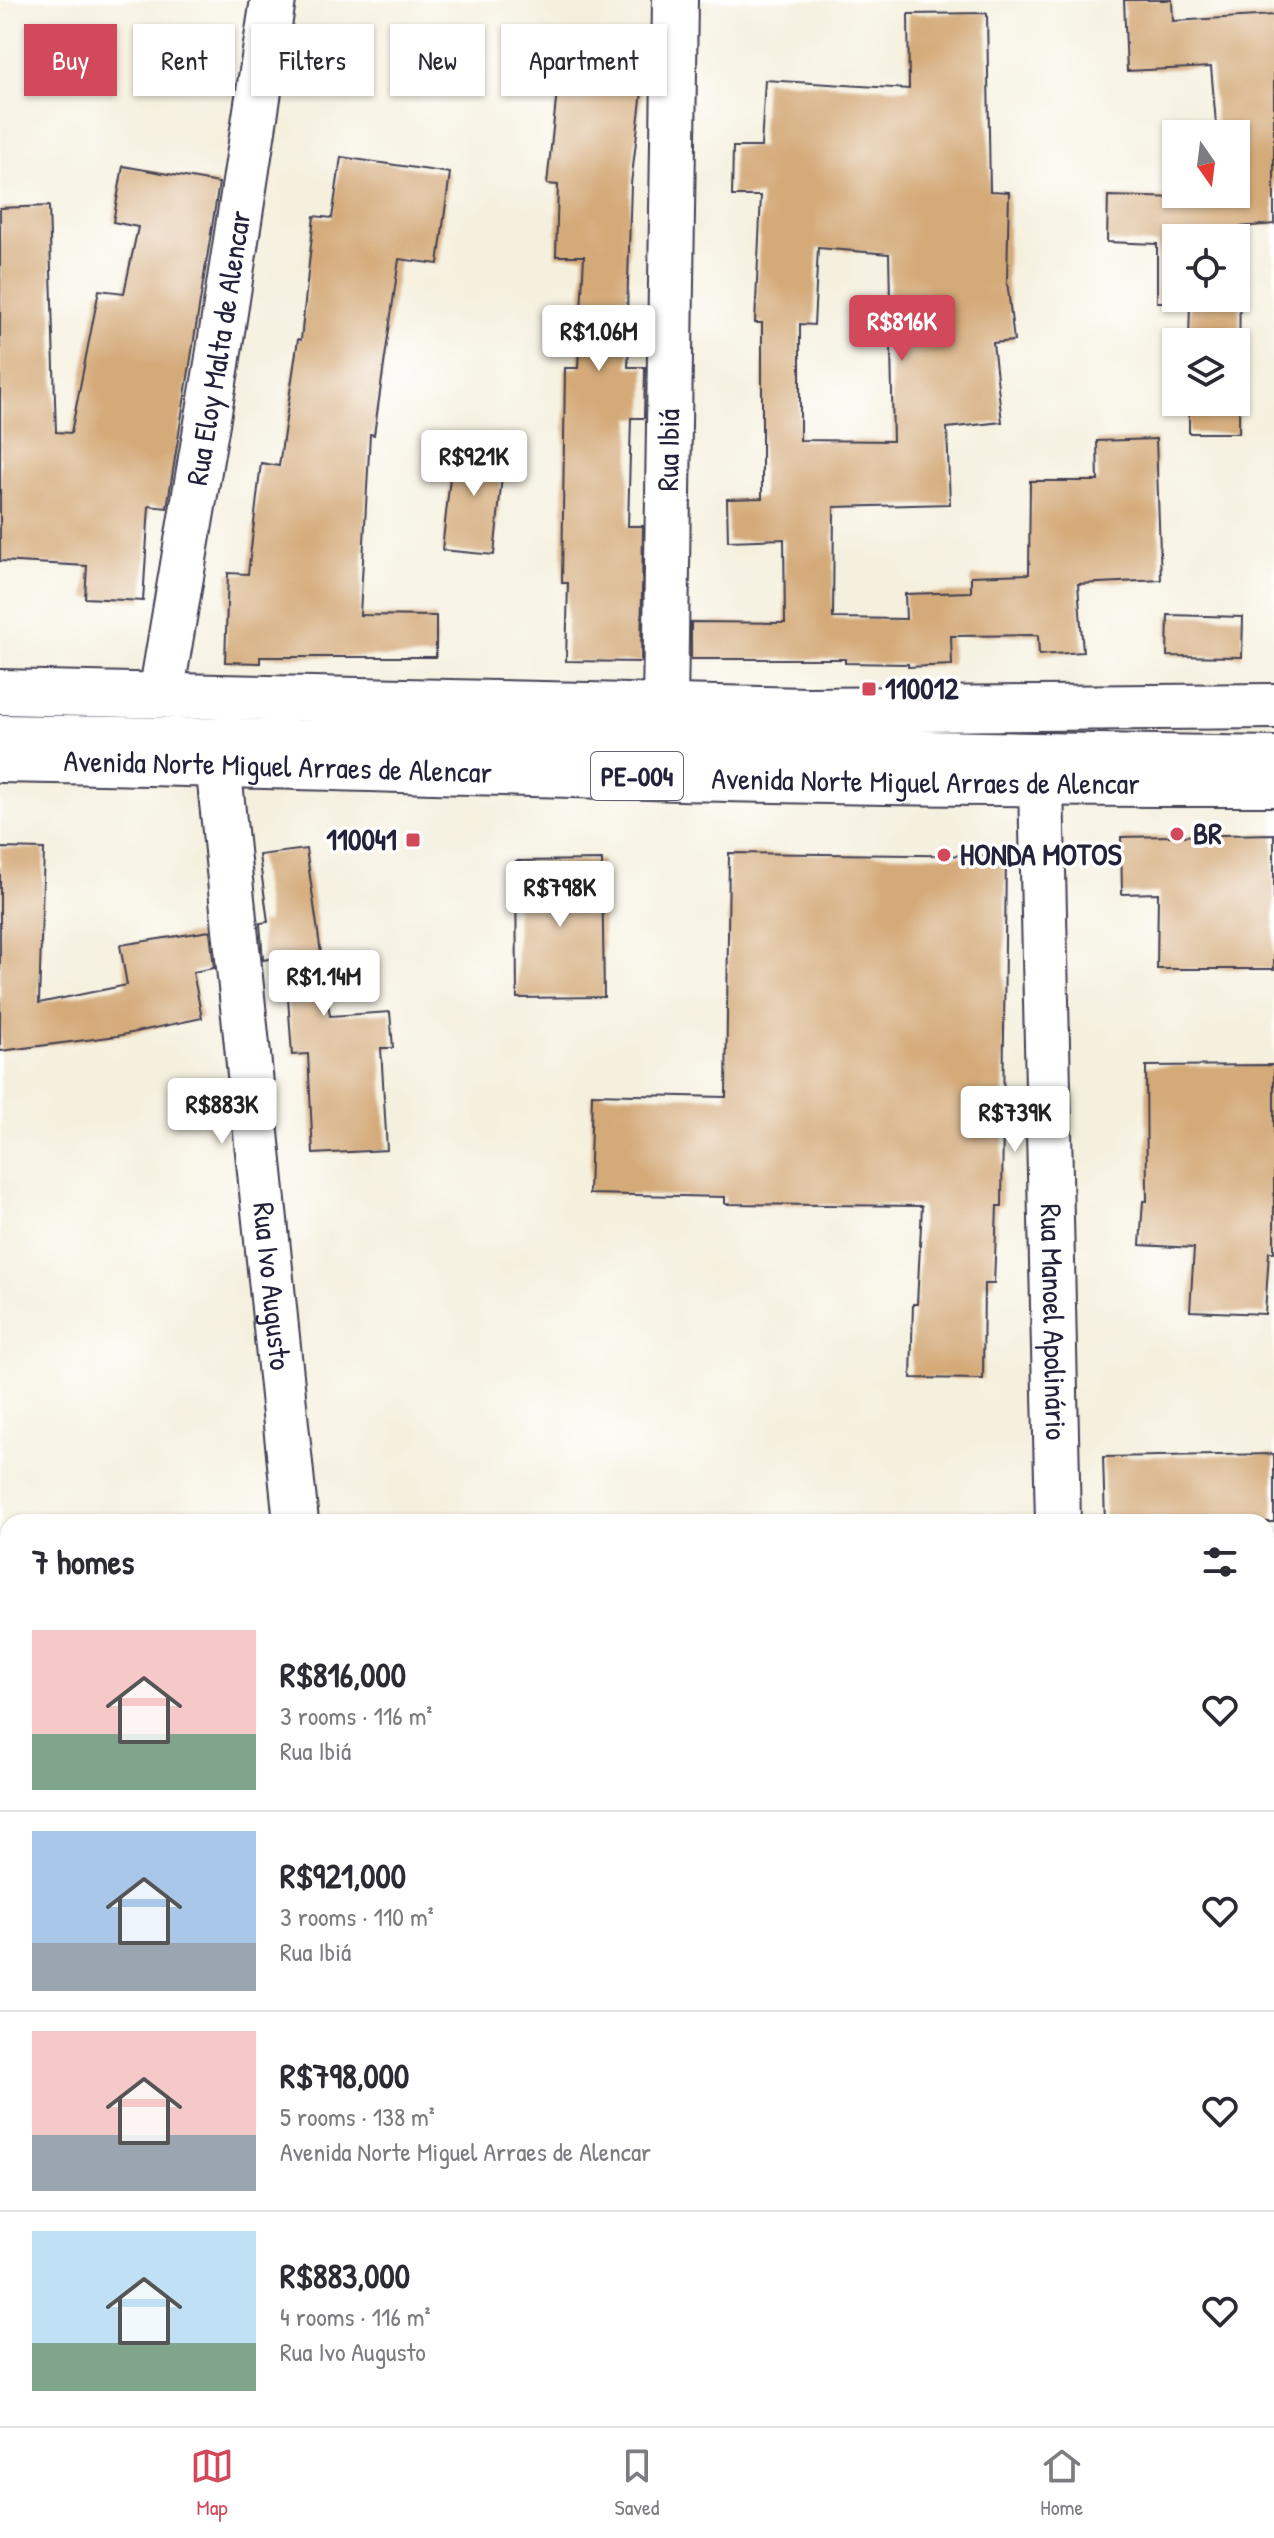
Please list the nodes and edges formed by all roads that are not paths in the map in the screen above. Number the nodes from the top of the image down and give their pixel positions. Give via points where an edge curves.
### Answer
1 (273, 0) edge
2 (675, 0) edge
3 (0, 692) edge
4 (161, 695) junction
5 (1274, 706) edge
6 (665, 708) junction
7 (0, 713) edge
8 (1274, 730) edge
9 (0, 736) edge
10 (1274, 758) edge
11 (0, 760) edge
12 (218, 763) junction
13 (1041, 784) junction
14 (1274, 784) edge
15 (295, 1514) edge
16 (1058, 1514) edge

1 - 4 street, Rua Eloy Malta de Alencar
2 - 6 street, Rua Ibiá
3 - 4 street, PE-004
4 - 6 street, PE-004
5 - 6 street, PE-004
7 - 8 street via 811,728
9 - 10 street
11 - 12 street, Avenida Norte Miguel Arraes de Alencar / PE-004
12 - 13 street, Avenida Norte Miguel Arraes de Alencar / PE-004
12 - 15 street, Rua Ivo Augusto
13 - 14 street, Avenida Norte Miguel Arraes de Alencar / PE-004
13 - 16 street, Rua Manoel Apolinário

